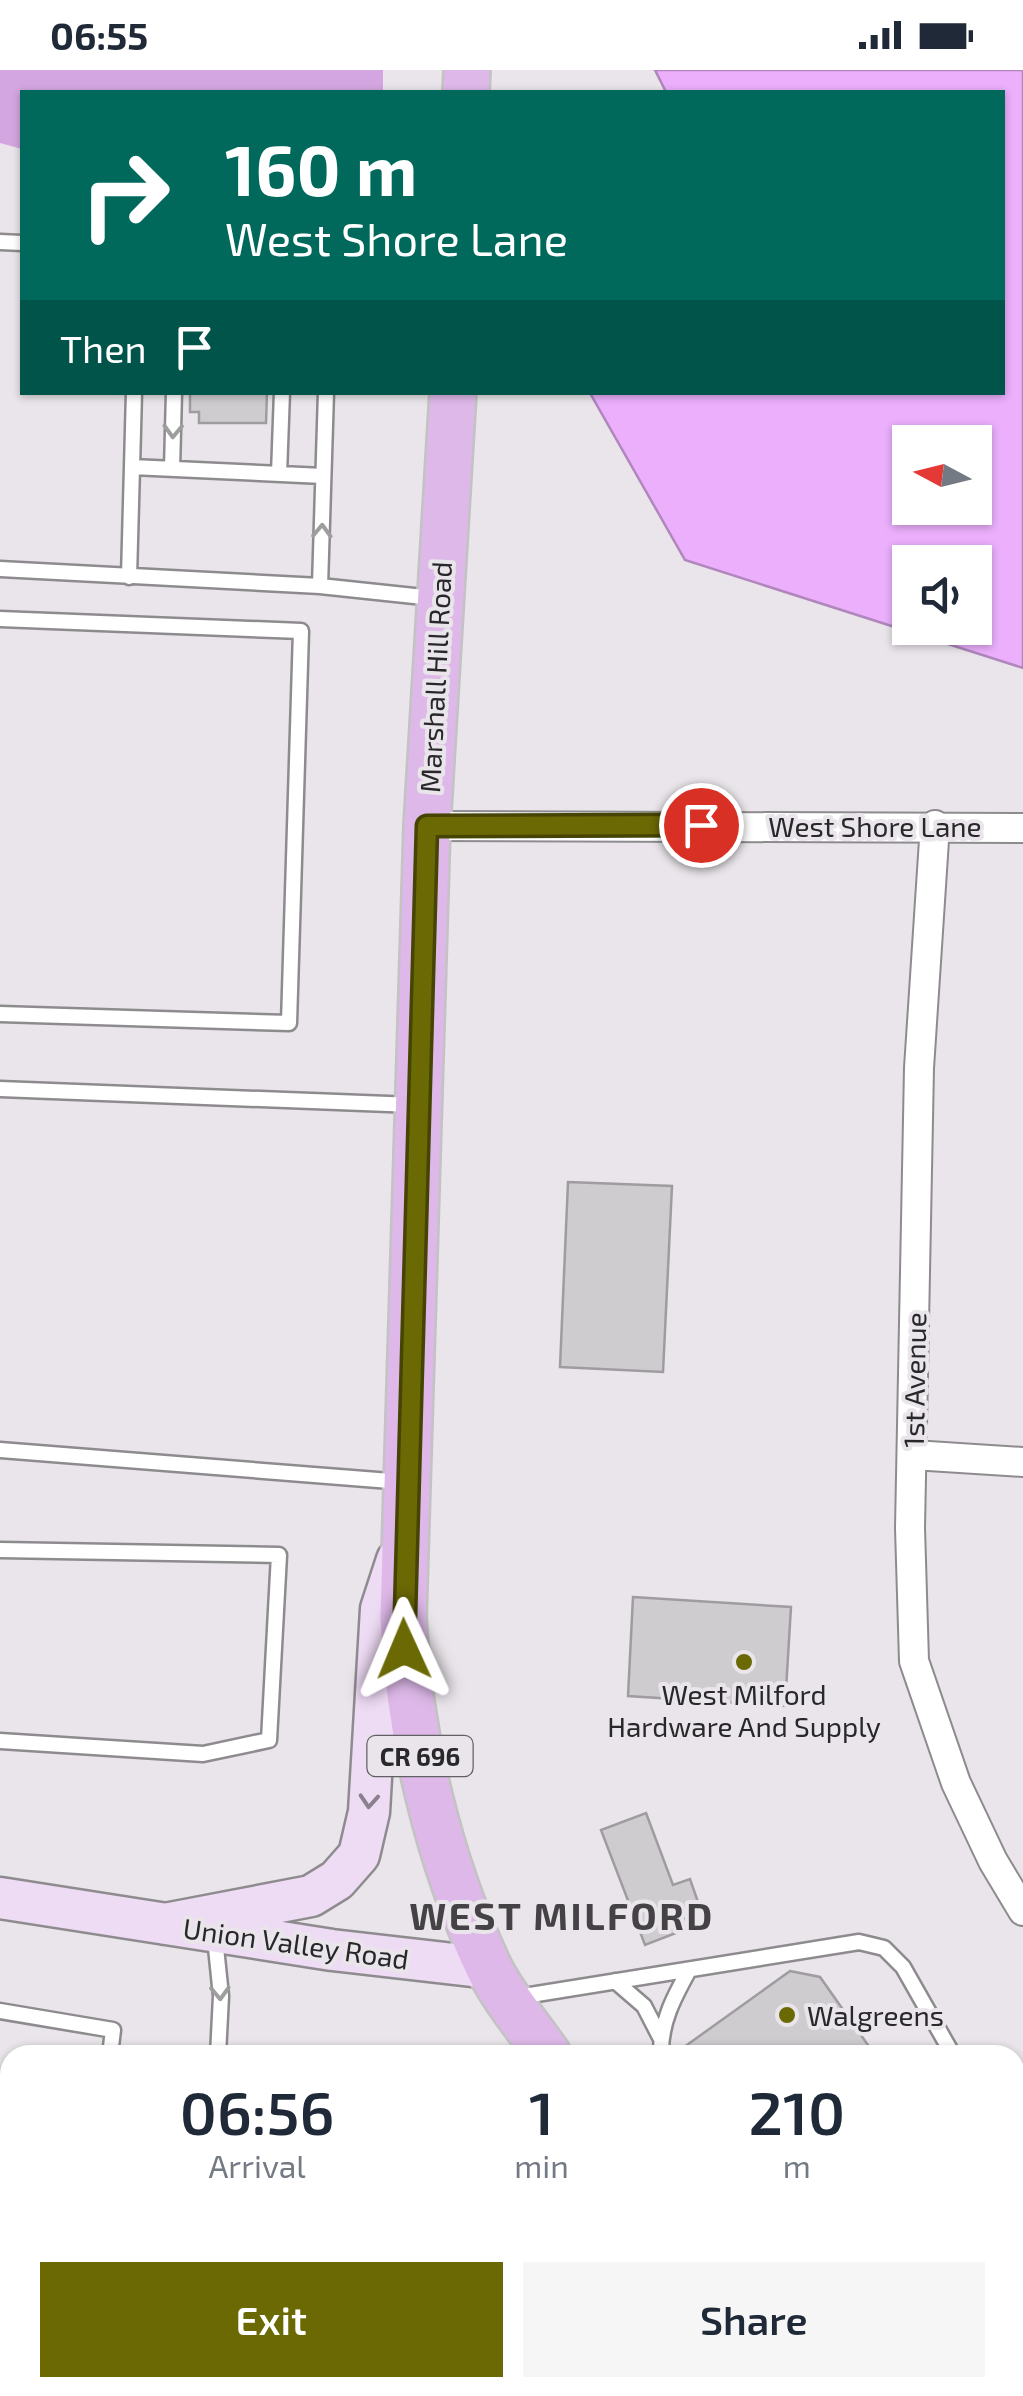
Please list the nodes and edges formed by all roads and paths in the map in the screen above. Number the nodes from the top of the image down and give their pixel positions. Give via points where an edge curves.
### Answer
1 (134, 395) edge
2 (174, 395) edge
3 (282, 395) edge
4 (326, 395) edge
5 (453, 395) edge
6 (132, 467) junction
7 (172, 468) junction
8 (280, 474) junction
9 (323, 476) junction
10 (0, 569) edge
11 (129, 577) junction
12 (320, 586) junction
13 (439, 598) junction
14 (0, 619) edge
15 (936, 825) junction
16 (427, 826) junction
17 (1023, 828) edge
18 (0, 1014) edge
19 (0, 1089) edge
20 (420, 1105) junction
21 (0, 1450) edge
22 (913, 1455) junction
23 (1023, 1462) edge
24 (408, 1482) junction
25 (406, 1533) junction
26 (0, 1550) edge
27 (0, 1741) edge
28 (0, 1898) edge
29 (1023, 1911) edge
30 (218, 1922) junction
31 (689, 1970) junction
32 (615, 1981) junction
33 (500, 1984) junction
34 (0, 2012) edge
35 (660, 2037) junction
36 (111, 2045) edge
37 (219, 2045) edge
38 (541, 2045) edge
39 (660, 2045) edge
40 (947, 2045) edge

1 - 6 lane
2 -> 7 lane
3 - 8 lane
4 - 9 lane
5 - 13 main road, Marshall Hill Road
6 - 7 lane
6 - 11 lane
7 - 8 lane
8 - 9 lane
12 -> 9 lane
10 - 11 lane
11 - 12 lane
12 - 13 lane
13 - 16 main road, Marshall Hill Road
14 - 18 lane via 301,632 289,1022
15 - 16 street, West Shore Lane
15 - 17 street, West Shore Lane
15 - 22 street, 1st Avenue via 918,1068
16 - 20 main road, Marshall Hill Road
19 - 20 lane
20 - 24 main road, Marshall Hill Road
21 - 24 lane
22 - 23 street
22 - 29 street, 1st Avenue via 914,1661 956,1783
24 - 25 main road, Marshall Hill Road
25 -> 30 main road via 381,1610 369,1812 359,1854 337,1880 311,1896
25 - 33 main road, Marshall Hill Road / CR 696 via 406,1680 417,1738 452,1874
26 - 27 lane via 278,1555 269,1740 203,1754
28 - 30 main road, Union Valley Road via 165,1924
30 - 33 main road, Union Valley Road
30 -> 37 lane
31 - 32 lane
31 - 35 lane
31 - 40 lane via 859,1942 884,1948 903,1966
32 - 33 lane
32 - 35 lane via 644,2006
33 - 38 main road
34 - 36 lane via 113,2030
35 - 39 lane

